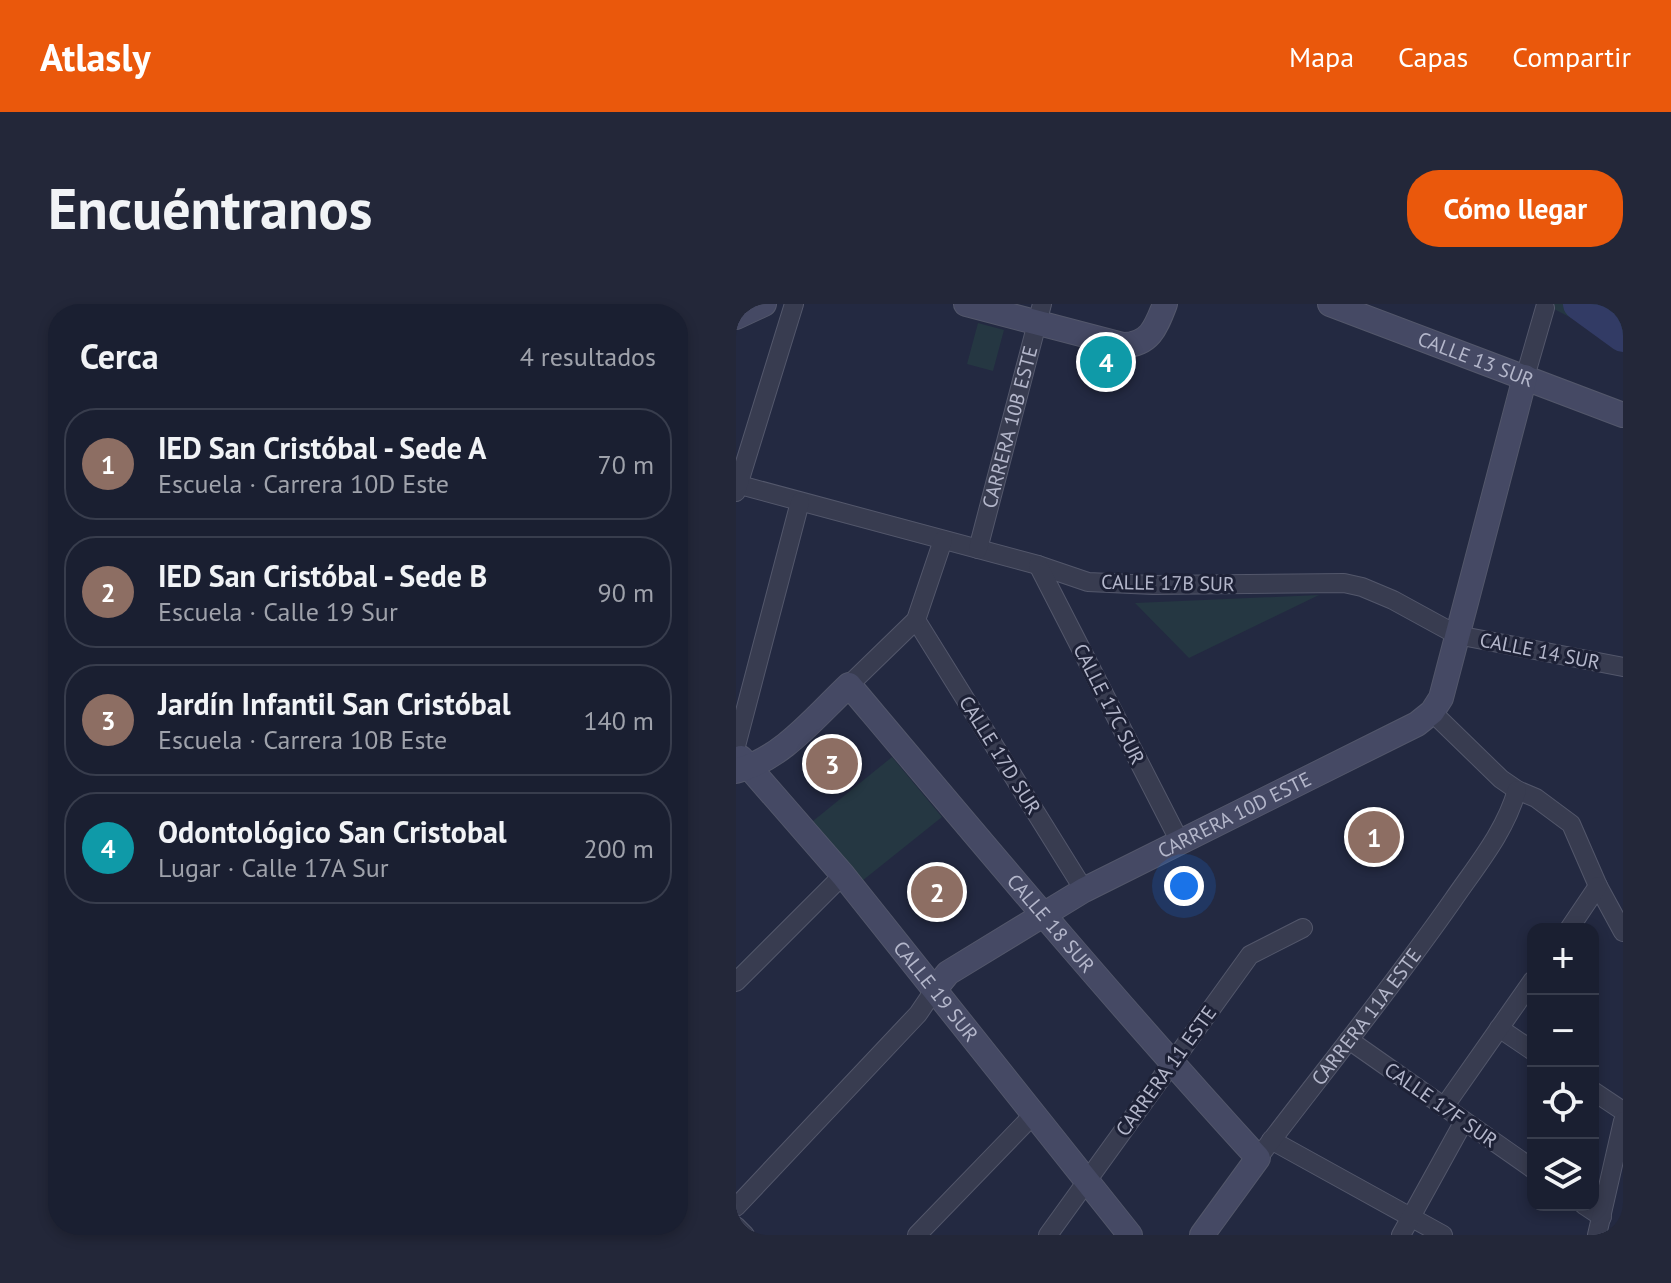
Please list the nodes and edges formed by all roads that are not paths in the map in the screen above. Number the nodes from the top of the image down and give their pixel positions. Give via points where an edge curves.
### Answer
1 (764, 304) edge
2 (794, 304) edge
3 (966, 304) edge
4 (1165, 304) edge
5 (1330, 304) edge
6 (1545, 308) dead end
7 (1040, 313) edge
8 (736, 317) edge
9 (1525, 377) junction
10 (1623, 415) edge
11 (737, 487) edge
12 (800, 502) junction
13 (943, 540) junction
14 (978, 549) junction
15 (1038, 565) junction
16 (916, 620) junction
17 (1457, 635) junction
18 (1623, 667) edge
19 (849, 685) junction
20 (1432, 712) junction
21 (736, 746) edge
22 (741, 764) edge
23 (1517, 790) junction
24 (1180, 842) junction
25 (843, 875) junction
26 (1598, 886) junction
27 (1084, 890) junction
28 (1042, 914) junction
29 (1573, 923) edge
30 (1303, 928) dead end
31 (1623, 932) edge
32 (736, 982) edge
33 (1527, 988) edge
34 (935, 989) junction
35 (1499, 1028) junction
36 (1349, 1040) junction
37 (1527, 1047) edge
38 (1171, 1064) junction
39 (1599, 1095) edge
40 (1444, 1107) junction
41 (1623, 1111) edge
42 (1033, 1115) junction
43 (1464, 1121) junction
44 (1623, 1121) edge
45 (1264, 1149) junction
46 (1527, 1165) edge
47 (1086, 1180) junction
48 (736, 1207) edge
49 (1411, 1217) junction
50 (736, 1226) edge
51 (1599, 1226) edge
52 (1210, 1233) edge
53 (745, 1235) edge
54 (917, 1235) edge
55 (1048, 1235) edge
56 (1130, 1235) edge
57 (1401, 1235) edge
58 (1443, 1235) edge

1 - 8 street
2 - 11 street
3 - 7 street
4 - 7 street via 1148,338 1123,345
5 - 9 street, CALLE 13 SUR
6 - 9 street
7 - 14 street, CARRERA 10B ESTE
9 - 10 street, CALLE 13 SUR
9 - 17 street
11 - 12 street, CALLE 17B SUR
12 - 13 street, CALLE 17B SUR
12 - 21 street
13 - 14 street, CALLE 17B SUR
13 - 16 street
14 - 15 street, CALLE 17B SUR
15 - 17 street, CALLE 17B SUR via 1088,582 1116,585 1344,583 1393,600
15 - 24 street, CALLE 17C SUR
16 - 19 street
16 - 27 street, CALLE 17D SUR
17 - 18 street, CALLE 14 SUR
17 - 20 street via 1441,698
19 - 22 street via 784,746
19 - 28 street, CALLE 18 SUR
20 - 23 street
20 - 24 street, CARRERA 10D ESTE
22 - 25 street, CALLE 19 SUR
23 - 26 street via 1571,824
23 - 36 street, CARRERA 11A ESTE via 1490,847
24 - 27 street, CARRERA 10D ESTE
25 - 32 street
25 - 34 street, CALLE 19 SUR
26 - 29 street
26 - 31 street
27 - 28 street, CARRERA 10D ESTE
28 - 34 street, CARRERA 10D ESTE via 948,973
28 - 38 street, CALLE 18 SUR
30 - 38 street, CARRERA 11 ESTE via 1250,955
33 - 35 street
34 - 42 street, CALLE 19 SUR
34 - 48 street, CARRERA 10D ESTE via 918,1014
35 - 37 street
35 - 40 street
36 - 40 street, CALLE 17F SUR
36 - 45 street, CARRERA 11A ESTE
38 - 45 street, CALLE 18 SUR
38 - 47 street, CARRERA 11 ESTE
39 - 41 street
40 - 43 street, CALLE 17F SUR
42 - 47 street, CALLE 19 SUR
42 - 54 street
43 - 46 street, CALLE 17F SUR
43 - 49 street
44 - 51 street
45 - 49 street, CALLE 18 SUR
45 - 52 street, CARRERA 11A ESTE
47 - 55 street, CARRERA 11 ESTE
47 - 56 street, CALLE 19 SUR
49 - 57 street
49 - 58 street, CALLE 18 SUR
50 - 53 street

